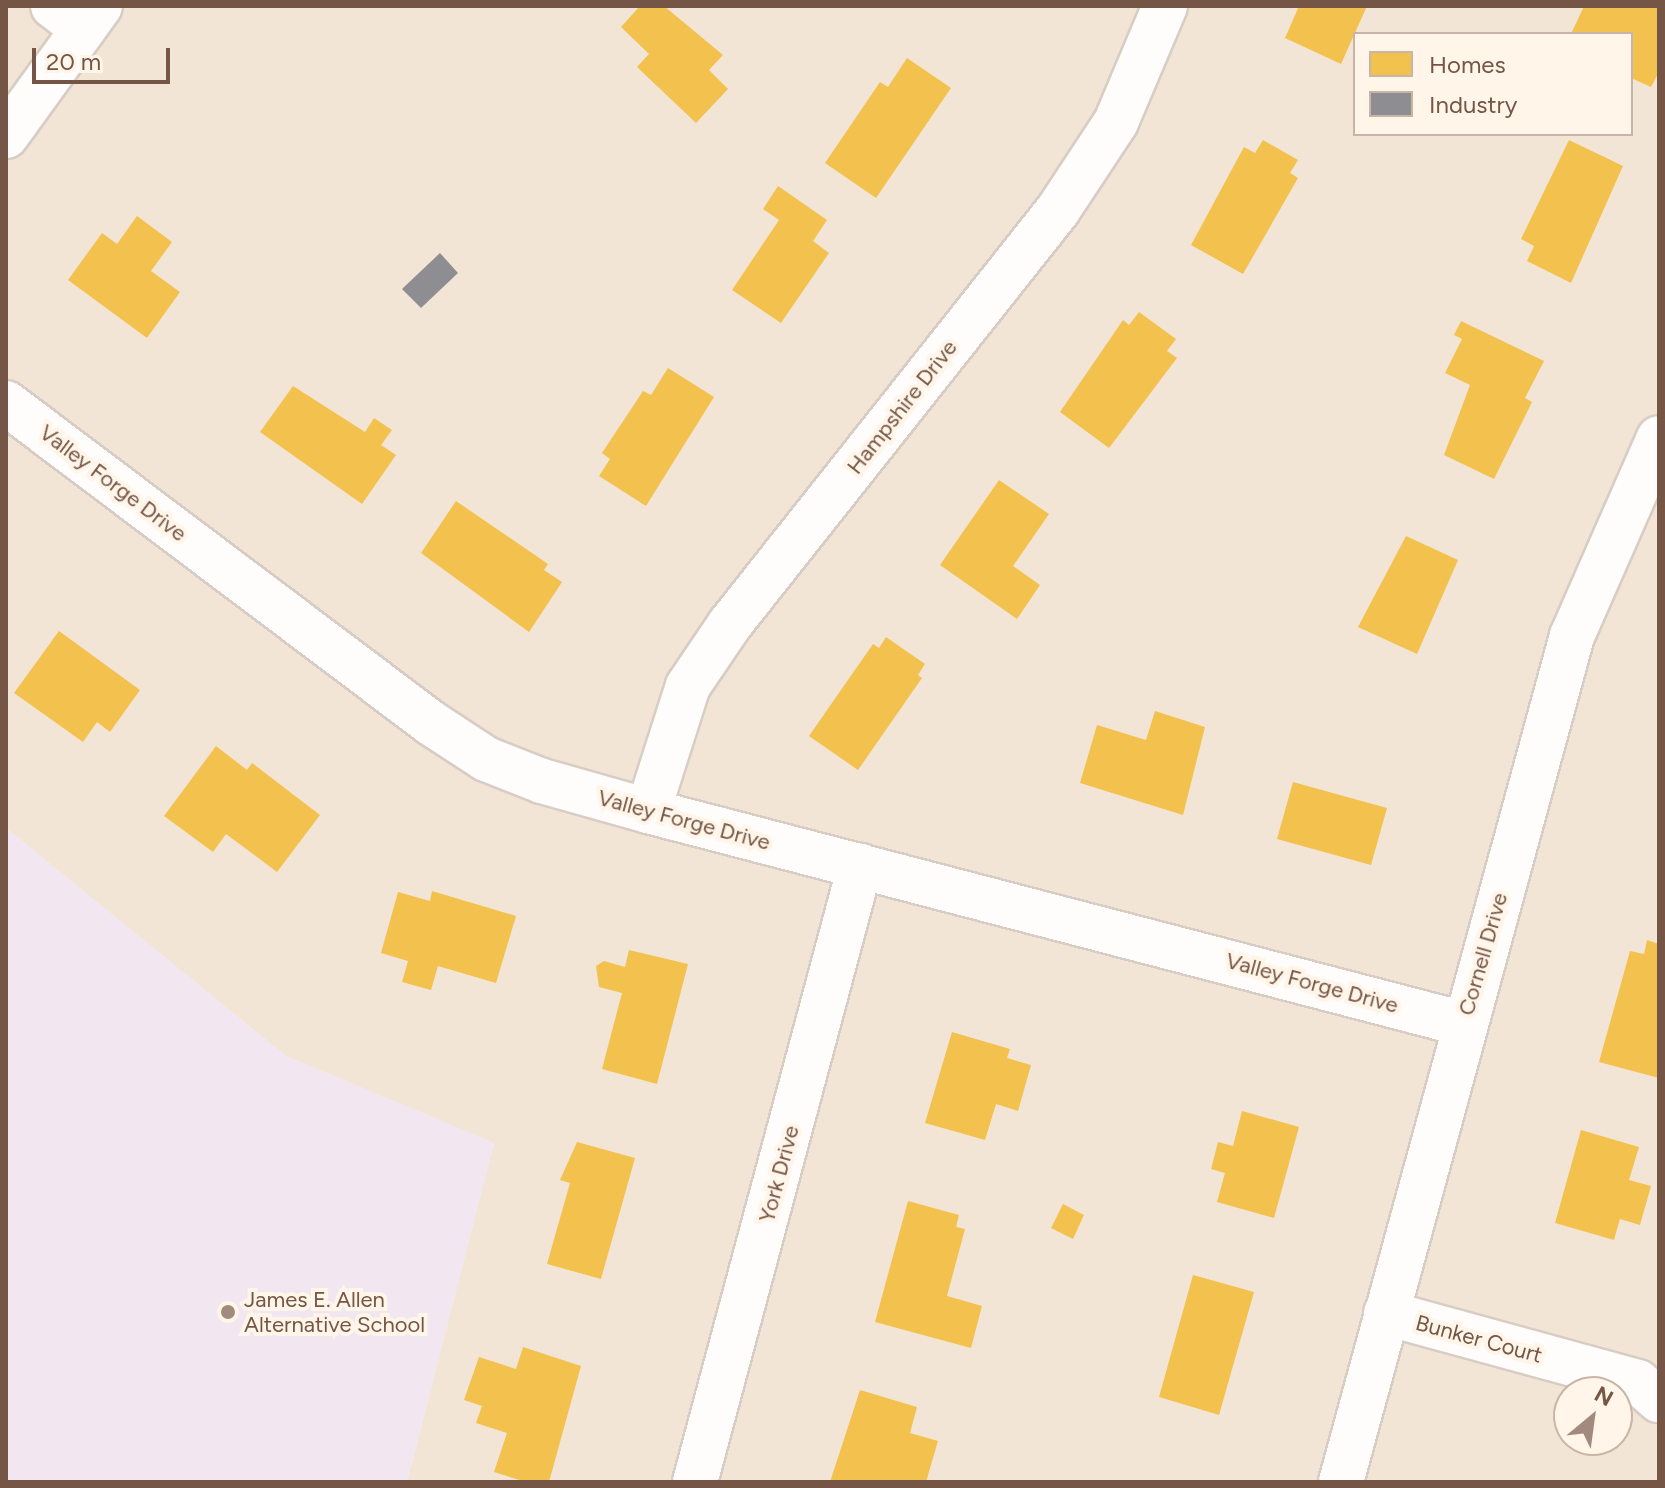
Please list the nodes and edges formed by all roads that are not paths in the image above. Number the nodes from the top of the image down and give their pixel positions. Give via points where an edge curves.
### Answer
1 (1165, 6) edge
2 (79, 14) edge
3 (6, 136) edge
4 (6, 403) edge
5 (1659, 438) edge
6 (648, 811) junction
7 (860, 866) junction
8 (1464, 1024) junction
9 (1386, 1313) junction
10 (1659, 1400) edge
11 (695, 1482) edge
12 (1341, 1482) edge

1 - 6 street, Hampshire Drive via 1116,122 1058,210 730,624 688,686
2 - 3 street
4 - 6 street, Valley Forge Drive via 486,759
5 - 8 street, Cornell Drive via 1572,636
6 - 7 street, Valley Forge Drive
7 - 8 street, Valley Forge Drive
7 - 11 street, York Drive
8 - 9 street, Cornell Drive
9 - 10 street, Bunker Court via 1638,1382
9 - 12 street, Cornell Drive

